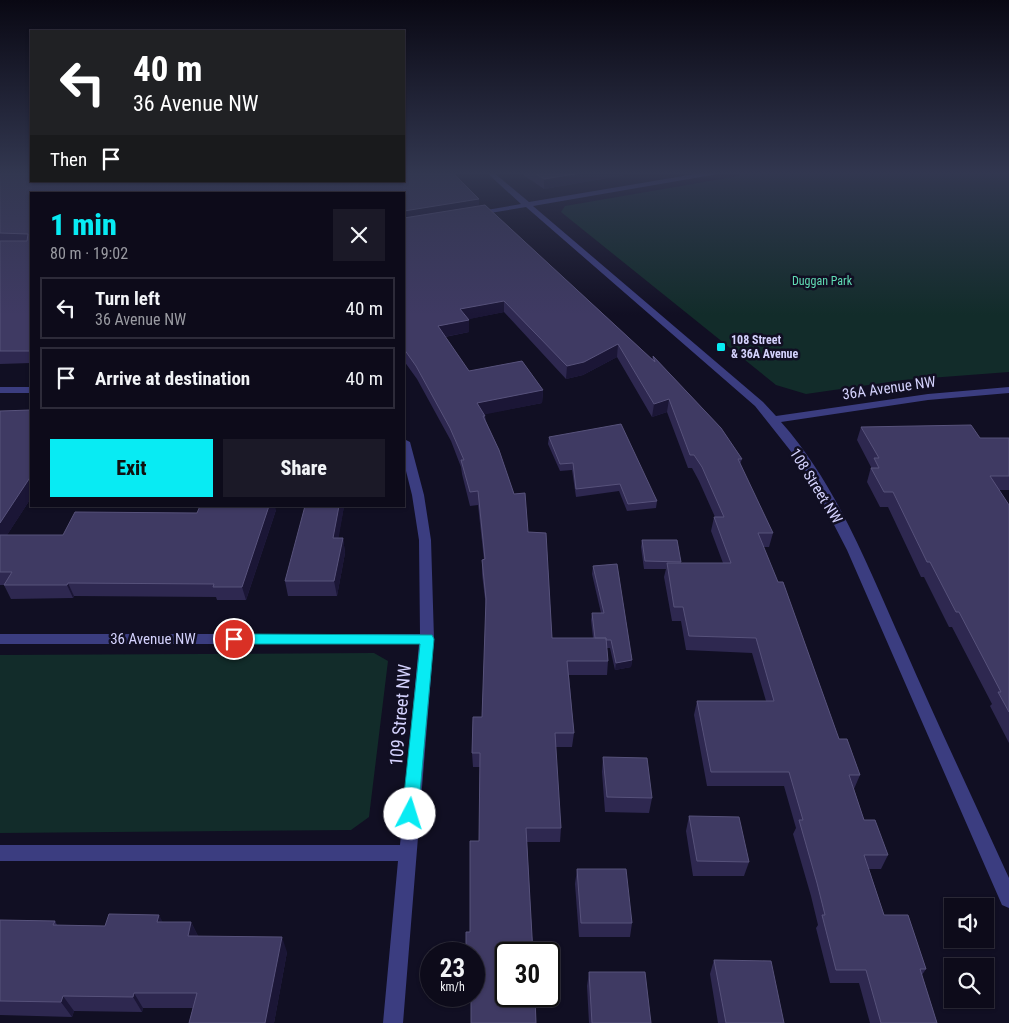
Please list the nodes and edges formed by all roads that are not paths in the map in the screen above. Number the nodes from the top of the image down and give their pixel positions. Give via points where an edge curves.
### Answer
1 (545, 220) edge
2 (0, 390) edge
3 (30, 390) edge
4 (1009, 390) edge
5 (774, 420) junction
6 (405, 446) edge
7 (0, 639) edge
8 (427, 639) junction
9 (407, 853) junction
10 (0, 854) edge
11 (1009, 899) edge
12 (393, 1023) edge

1 - 5 street, 108 Street NW
2 - 3 street
4 - 5 street, 36A Avenue NW via 928,397
5 - 11 street, 108 Street NW via 811,472 850,542
6 - 8 street, 109 Street NW via 425,540
7 - 8 street, 36 Avenue NW
8 - 9 street, 109 Street NW
9 - 10 street
9 - 12 street, 109 Street NW

